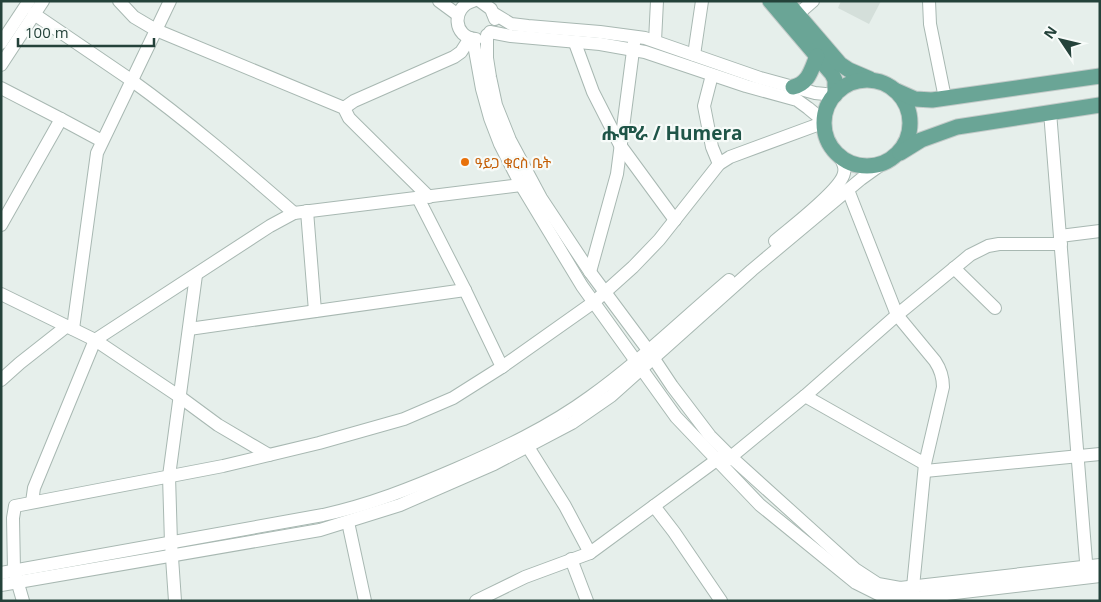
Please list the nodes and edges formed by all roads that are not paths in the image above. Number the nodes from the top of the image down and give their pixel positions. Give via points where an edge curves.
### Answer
1 (29, 1) edge
2 (43, 1) edge
3 (119, 1) edge
4 (170, 1) edge
5 (439, 1) edge
6 (657, 1) edge
7 (702, 1) edge
8 (770, 1) edge
9 (786, 1) edge
10 (813, 1) edge
11 (929, 1) edge
12 (472, 2) edge
13 (494, 13) junction
14 (34, 14) junction
15 (798, 14) junction
16 (458, 15) junction
17 (156, 30) junction
18 (489, 34) junction
19 (471, 38) junction
20 (655, 41) junction
21 (1, 43) edge
22 (575, 43) junction
23 (633, 44) junction
24 (694, 55) junction
25 (817, 56) junction
26 (1, 65) edge
27 (712, 74) junction
28 (1100, 76) edge
29 (131, 80) junction
30 (883, 84) junction
31 (793, 87) junction
32 (1, 88) edge
33 (835, 95) junction
34 (945, 98) junction
35 (1100, 105) edge
36 (344, 108) junction
37 (1050, 112) junction
38 (61, 118) junction
39 (825, 122) junction
40 (102, 142) junction
41 (620, 145) junction
42 (839, 155) junction
43 (888, 160) junction
44 (719, 164) junction
45 (525, 183) junction
46 (848, 190) junction
47 (423, 198) junction
48 (308, 211) junction
49 (294, 213) junction
50 (675, 220) junction
51 (1, 225) edge
52 (1100, 231) edge
53 (1060, 240) junction
54 (750, 267) junction
55 (954, 268) junction
56 (590, 272) junction
57 (196, 275) junction
58 (465, 290) junction
59 (604, 292) junction
60 (1, 294) edge
61 (594, 302) junction
62 (995, 308) dead end
63 (315, 311) junction
64 (896, 315) junction
65 (70, 328) junction
66 (189, 329) junction
67 (95, 340) junction
68 (651, 355) junction
69 (638, 365) junction
70 (502, 367) junction
71 (1, 380) edge
72 (805, 396) junction
73 (180, 397) junction
74 (528, 447) junction
75 (1100, 454) edge
76 (269, 455) junction
77 (1078, 456) junction
78 (724, 459) junction
79 (925, 467) junction
80 (169, 476) junction
81 (451, 477) junction
82 (32, 502) junction
83 (15, 506) junction
84 (654, 506) junction
85 (1, 507) edge
86 (348, 522) junction
87 (172, 549) junction
88 (590, 553) junction
89 (572, 559) junction
90 (1093, 571) edge
91 (11, 575) edge
92 (1, 585) edge
93 (913, 592) junction
94 (877, 593) edge
95 (23, 601) edge
96 (176, 601) edge
97 (365, 601) edge
98 (476, 601) edge
99 (587, 601) edge
100 (721, 601) edge

1 - 21 street
2 - 14 street
3 - 17 street via 134,17
4 - 17 street
5 - 16 street
6 - 20 street
7 - 24 street
8 - 25 main road
9 - 15 main road
10 - 15 street
11 - 34 street via 930,24
12 - 13 street via 488,5
12 - 16 street
13 - 18 street
13 - 23 street via 512,24 600,32
14 - 26 street
14 - 29 street
15 - 30 main road via 840,64
16 - 19 street via 458,26
17 - 29 street
17 - 36 street
18 - 19 street via 483,38
18 - 22 street
18 - 45 street via 486,58 496,105
19 - 36 street via 454,57
19 - 45 street via 490,118 500,144
20 - 23 street
20 - 24 street
22 - 23 street
22 - 41 street via 593,92
23 - 27 street via 645,52
23 - 41 street
24 - 31 street
25 - 31 main road via 810,75
25 - 33 main road via 835,80
27 - 39 street via 797,100
27 - 44 street via 704,106 712,147
28 - 34 main road
29 - 40 street
29 - 49 street
30 - 33 main road via 864,80 855,82
30 - 34 main road via 915,99
30 - 43 main road via 902,99 910,121 905,143
31 - 33 street via 815,94
32 - 38 street
33 - 39 main road
35 - 37 main road
36 - 47 street via 349,118
37 - 43 main road via 957,127 921,140
37 - 53 street
38 - 40 street
38 - 51 street
39 - 42 main road via 828,140
39 - 44 street
40 - 65 street via 97,153
41 - 50 street
41 - 56 street via 617,174
42 - 43 main road via 860,165 876,165
42 - 54 street via 845,172 842,181
43 - 46 street
44 - 50 street
45 - 47 street
45 - 56 street
45 - 61 street via 552,238
46 - 54 street
46 - 64 street
47 - 48 street
47 - 58 street
48 - 49 street
48 - 63 street
49 - 57 street
50 - 59 street via 640,260
52 - 53 street
53 - 55 street via 988,246
53 - 77 street
54 - 68 street
55 - 62 street
55 - 64 street
56 - 59 street
57 - 66 street
57 - 67 street
58 - 63 street
58 - 70 street
59 - 61 street
59 - 68 street
60 - 65 street
61 - 69 street
61 - 70 street
63 - 66 street
64 - 72 street
64 - 79 street via 935,361 943,379
65 - 67 street
65 - 71 street
66 - 73 street
67 - 73 street
67 - 82 street via 34,488
68 - 69 street
68 - 78 street
69 - 74 street via 611,396 572,423
69 - 78 street via 676,417
69 - 81 street via 527,436
70 - 76 street via 453,398 404,419
72 - 78 street
72 - 79 street
73 - 76 street via 226,430
73 - 80 street
74 - 81 street
74 - 88 street
75 - 77 street
76 - 80 street
77 - 79 street
77 - 90 street
78 - 84 street
78 - 94 street via 854,569
79 - 93 street
80 - 82 street
80 - 87 street
81 - 86 street via 400,505
81 - 87 street via 348,510
82 - 83 street
83 - 85 street
83 - 91 street
84 - 88 street
84 - 100 street
86 - 87 street via 320,530
86 - 97 street
87 - 91 street
87 - 96 street
88 - 89 street
89 - 98 street
89 - 99 street
90 - 93 street
91 - 92 street
91 - 95 street
93 - 94 street via 900,588

